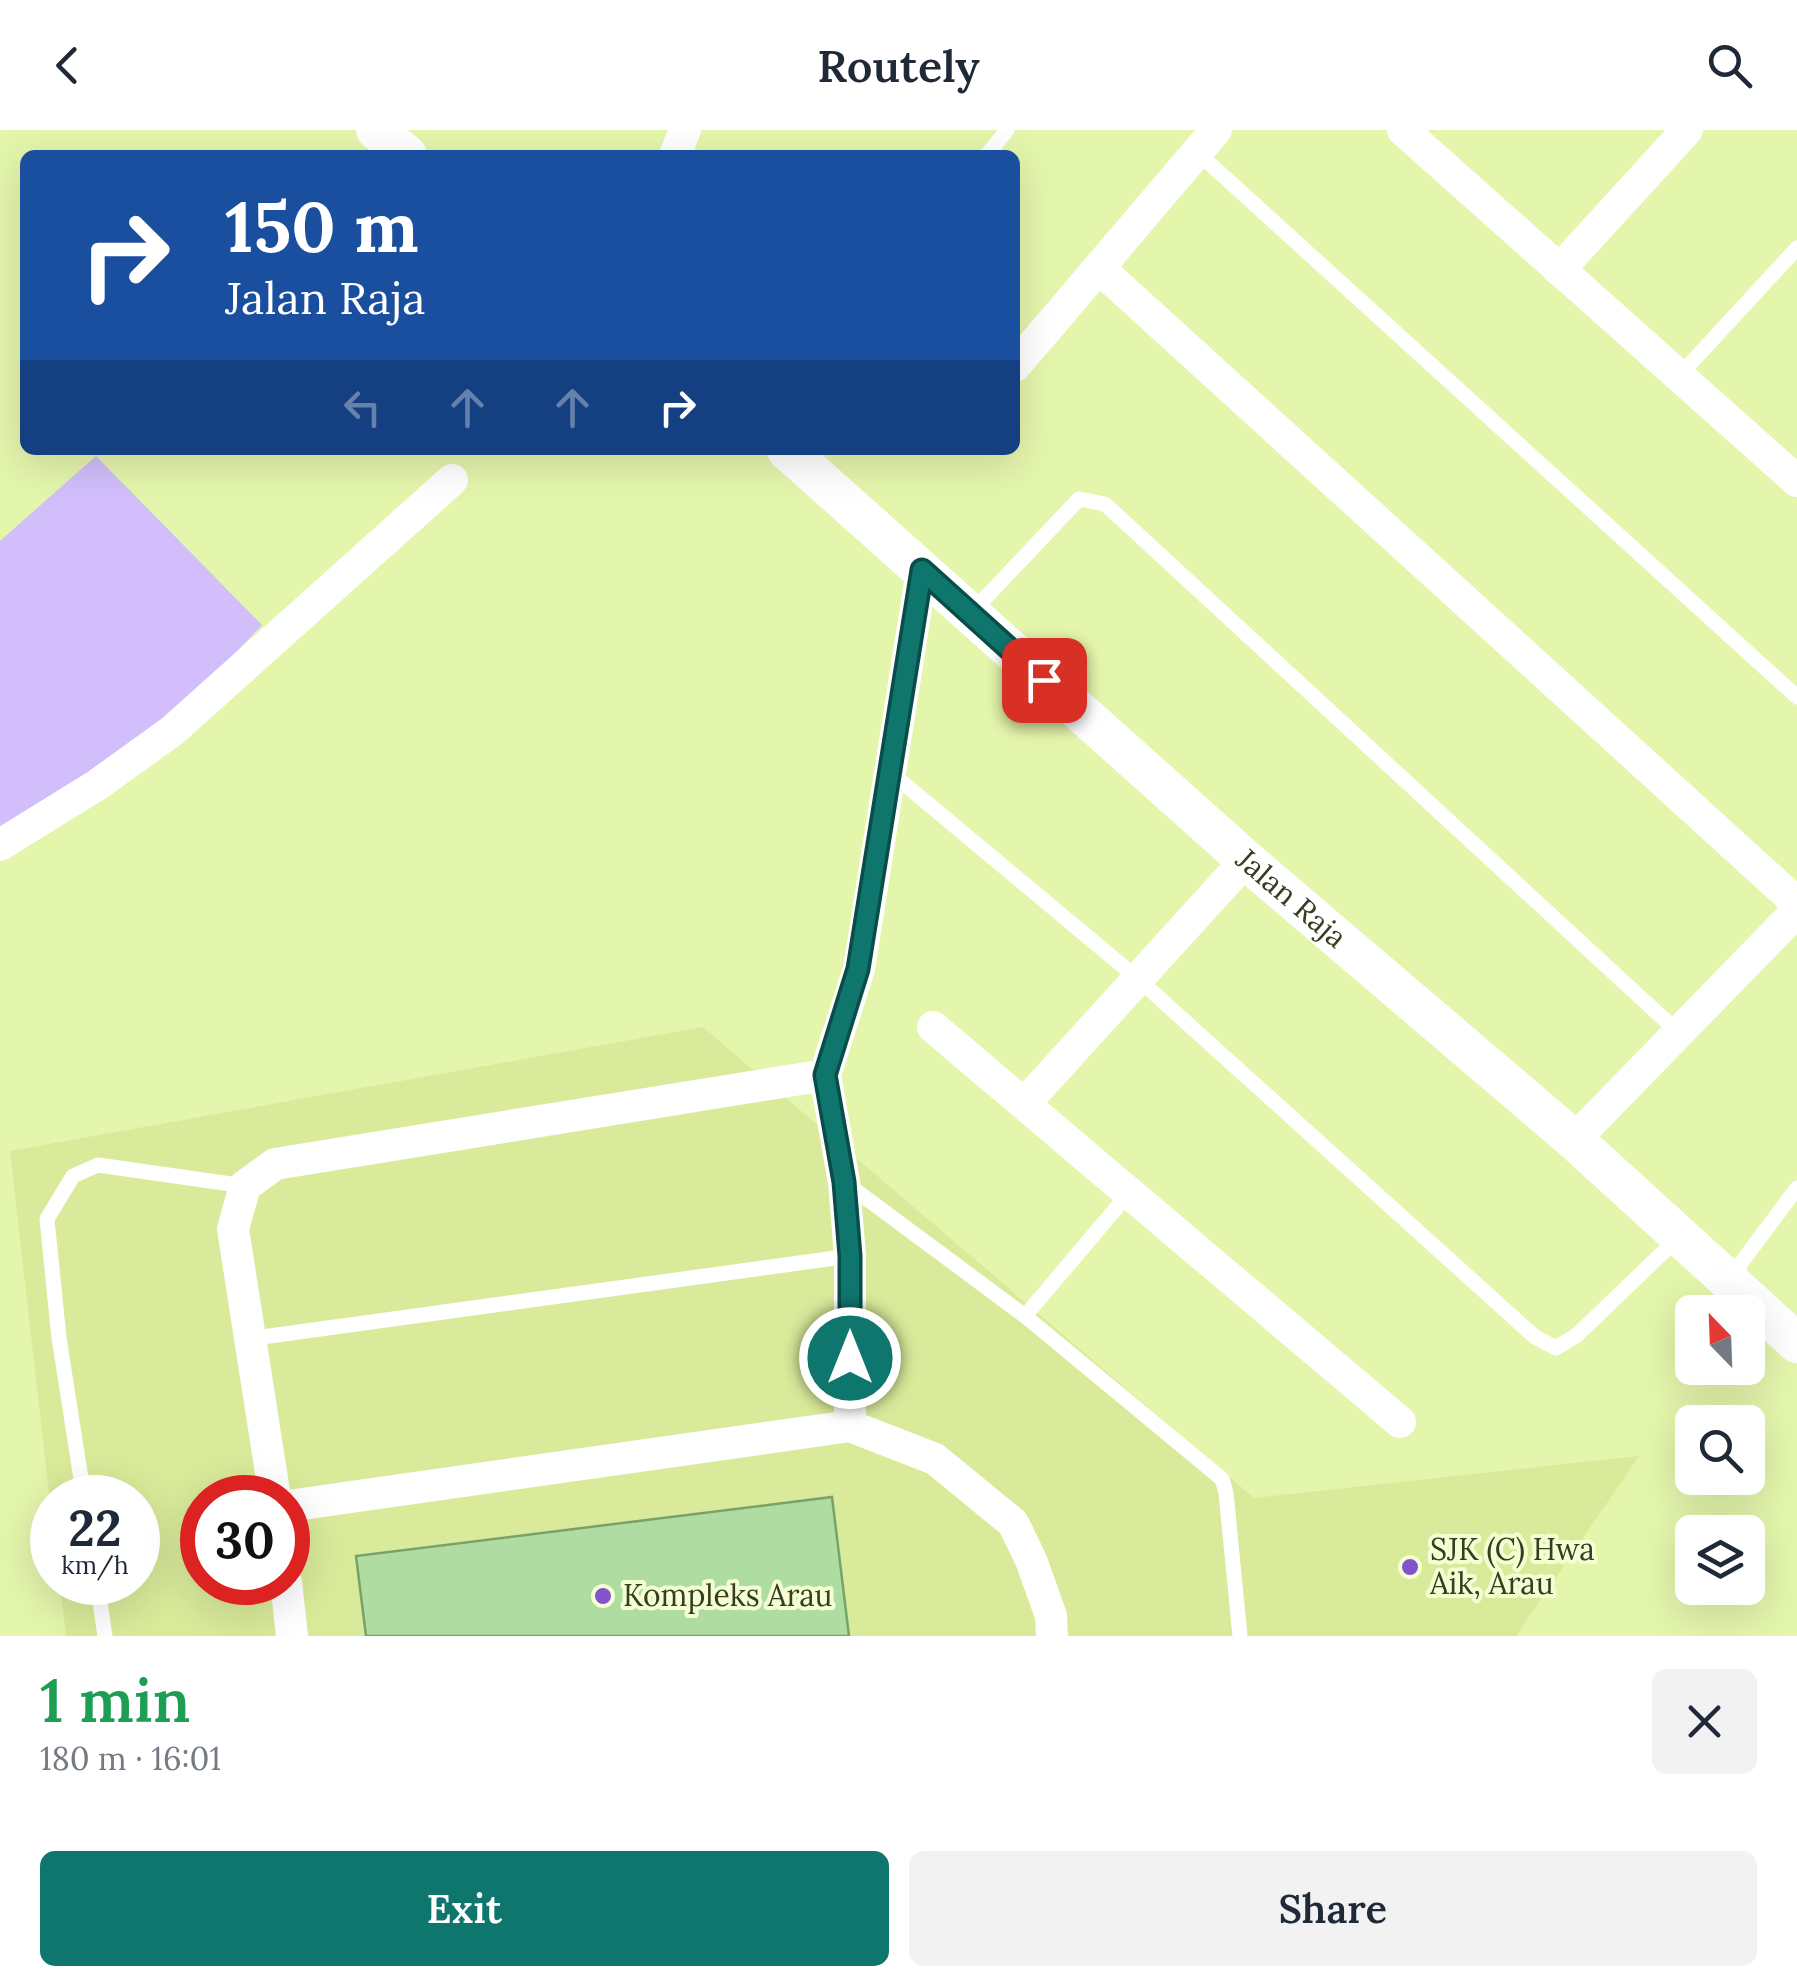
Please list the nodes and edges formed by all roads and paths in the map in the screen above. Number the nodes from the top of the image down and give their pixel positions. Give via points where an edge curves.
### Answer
1 (376, 130) edge
2 (1007, 130) edge
3 (1402, 130) edge
4 (1687, 130) edge
5 (1206, 141) edge
6 (401, 150) edge
7 (990, 150) edge
8 (1797, 248) edge
9 (1099, 268) junction
10 (1560, 270) junction
11 (1020, 360) edge
12 (1679, 376) junction
13 (794, 455) edge
14 (452, 480) dead end
15 (1797, 481) edge
16 (922, 570) junction
17 (971, 614) junction
18 (1797, 697) edge
19 (890, 772) junction
20 (0, 845) edge
21 (1246, 860) junction
22 (1797, 903) edge
23 (1797, 911) edge
24 (1136, 978) junction
25 (933, 1027) dead end
26 (1679, 1033) junction
27 (825, 1075) junction
28 (1026, 1102) junction
29 (1574, 1140) junction
30 (844, 1182) junction
31 (245, 1186) junction
32 (1797, 1188) edge
33 (1129, 1193) junction
34 (1680, 1237) junction
35 (850, 1256) junction
36 (1729, 1279) junction
37 (1025, 1316) junction
38 (248, 1339) junction
39 (1797, 1343) edge
40 (1400, 1422) dead end
41 (850, 1426) junction
42 (80, 1475) edge
43 (271, 1475) edge
44 (310, 1503) edge
45 (100, 1605) edge
46 (289, 1605) edge
47 (105, 1636) edge
48 (292, 1636) edge
49 (1052, 1636) edge
50 (1240, 1636) edge

1 - 6 street
2 - 7 lane
3 - 10 street
4 - 10 street
5 - 9 street
5 - 18 lane
8 - 12 lane
9 - 11 street
9 - 22 street
10 - 12 street
12 - 15 street
13 - 16 street, Jalan Raja
14 - 20 street via 172,731
16 - 17 street, Jalan Raja
16 - 19 street
17 - 21 street, Jalan Raja
17 - 26 lane via 1079,499 1105,504
19 - 24 lane
19 - 27 street via 858,969
21 - 24 street
21 - 29 street, Jalan Raja
23 - 26 street
24 - 28 street
24 - 34 lane via 1556,1348
25 - 28 street
26 - 29 street
27 - 30 street
27 - 31 street via 275,1164
28 - 33 street
29 - 34 street, Jalan Raja
30 - 35 street
30 - 37 lane
31 - 38 street via 233,1229
31 - 42 lane via 98,1164 73,1176 48,1219
32 - 36 lane
33 - 37 lane
33 - 40 street
34 - 36 street, Jalan Raja
35 - 38 lane
35 - 41 street
36 - 39 street, Jalan Raja
37 - 50 lane via 1222,1479
38 - 43 street
41 - 44 street
41 - 49 street via 935,1459 1012,1523 1051,1616
45 - 47 lane
46 - 48 street

